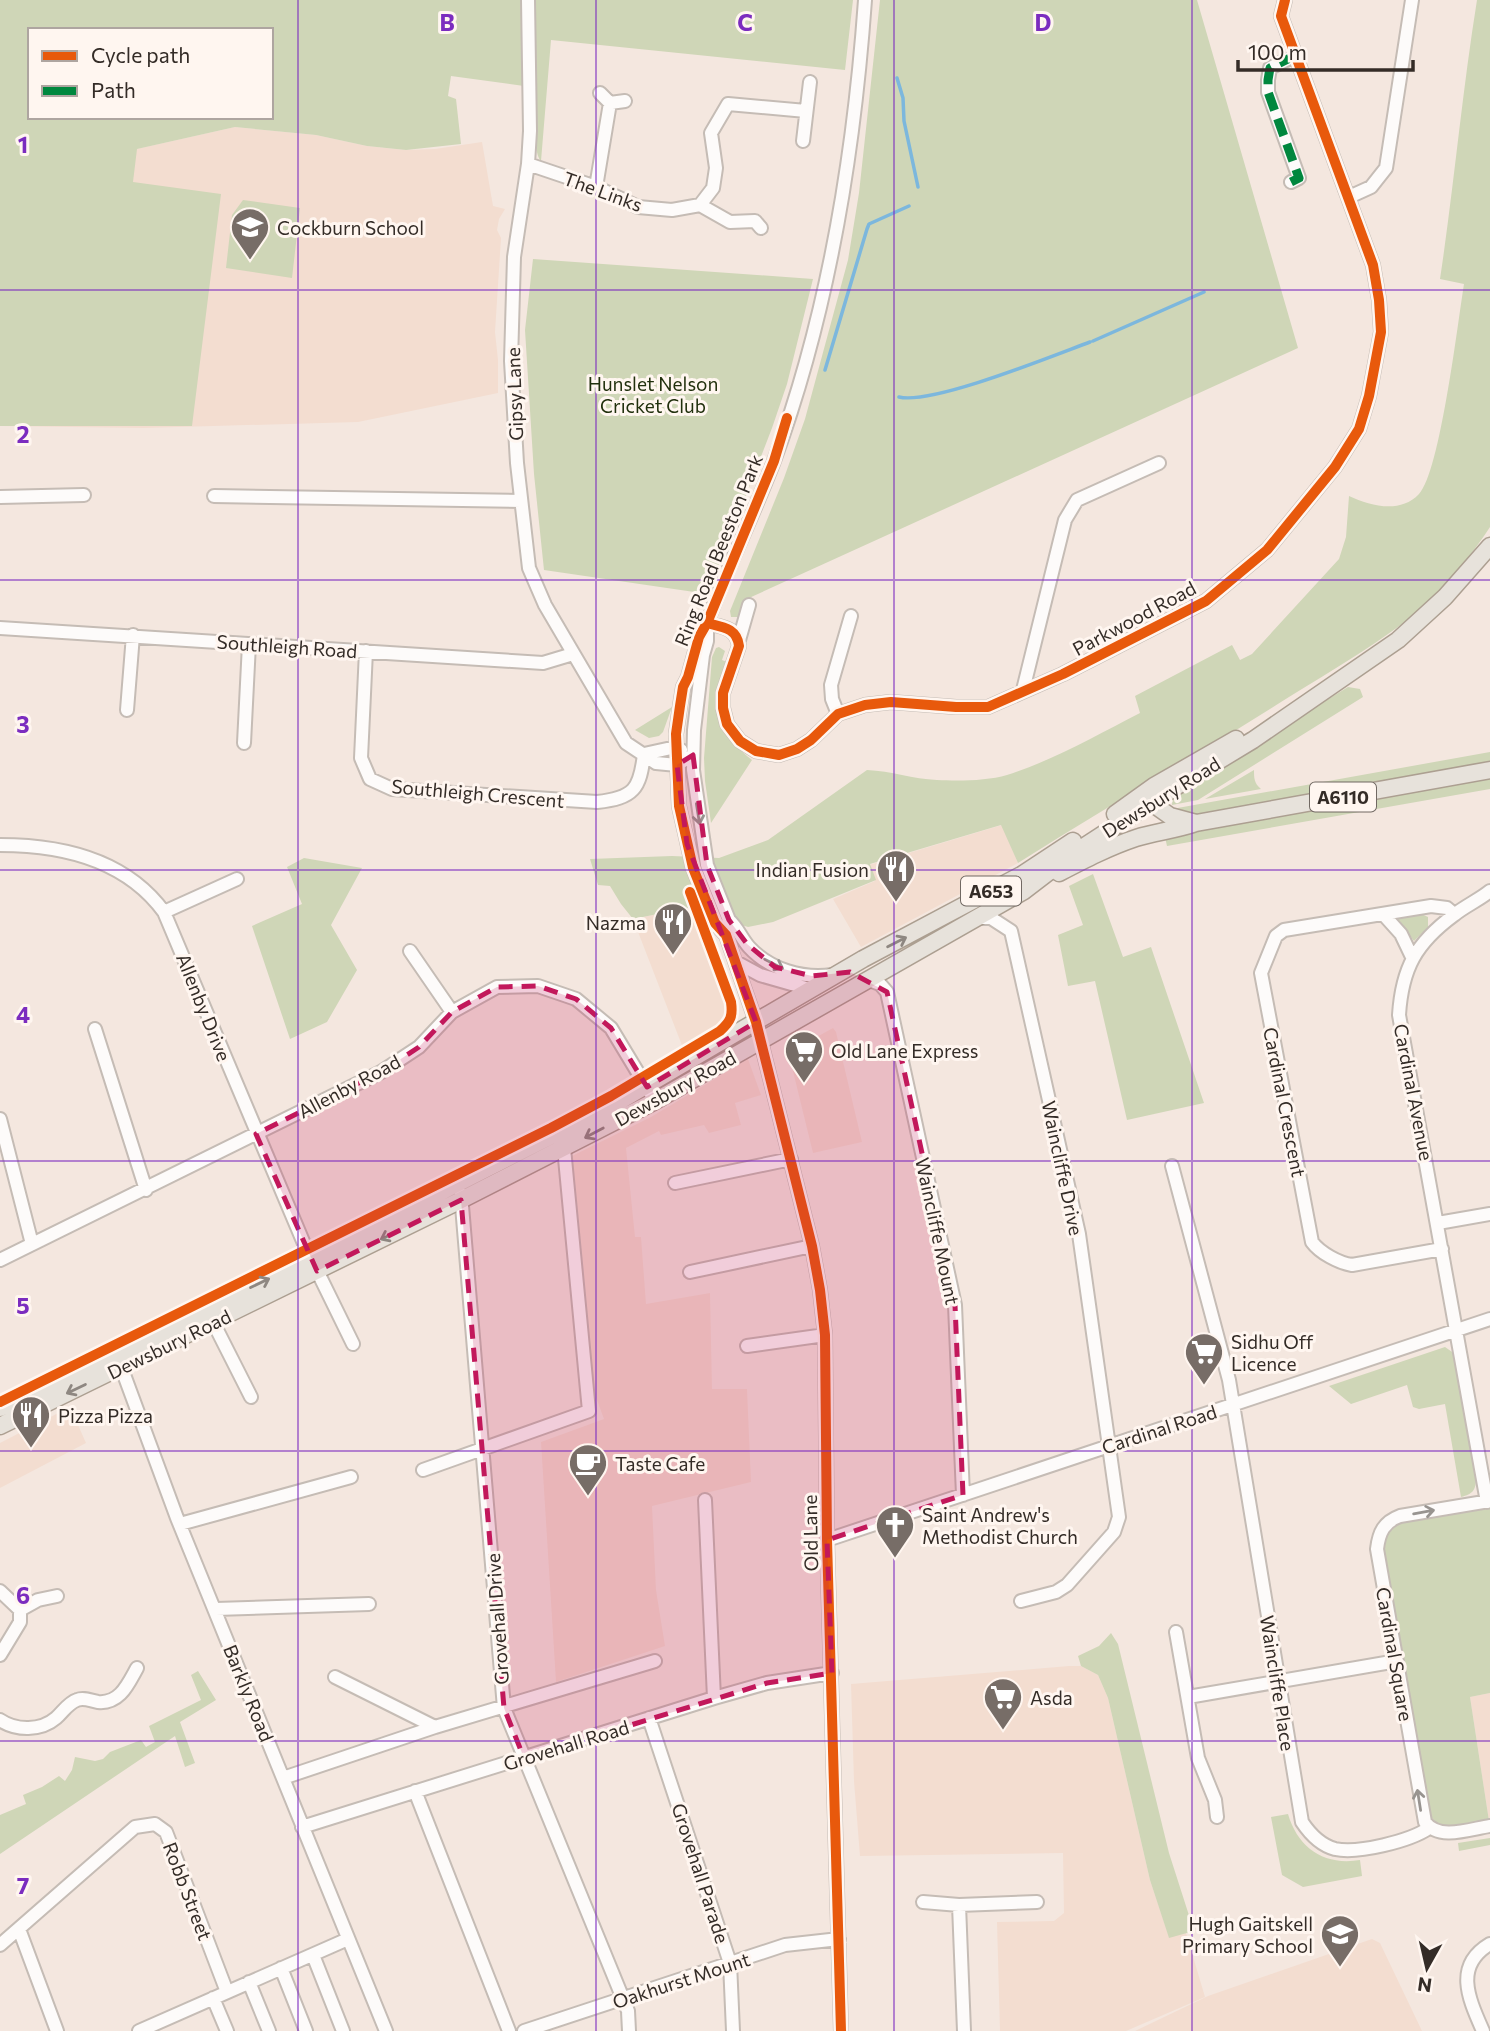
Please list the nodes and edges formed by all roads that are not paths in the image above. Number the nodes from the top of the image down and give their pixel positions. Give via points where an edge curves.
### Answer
1 (528, 0) edge
2 (865, 0) edge
3 (1284, 0) edge
4 (1412, 0) edge
5 (1296, 55) junction
6 (810, 82) dead end
7 (600, 93) dead end
8 (625, 101) dead end
9 (610, 103) junction
10 (806, 111) junction
11 (803, 141) dead end
12 (528, 164) junction
13 (1291, 182) dead end
14 (596, 187) junction
15 (1349, 197) junction
16 (700, 205) junction
17 (758, 220) dead end
18 (1159, 463) dead end
19 (84, 495) dead end
20 (214, 496) dead end
21 (0, 497) edge
22 (521, 501) junction
23 (1490, 546) edge
24 (749, 605) dead end
25 (851, 615) dead end
26 (707, 623) junction
27 (0, 628) edge
28 (133, 635) junction
29 (738, 640) junction
30 (249, 644) junction
31 (366, 651) junction
32 (573, 654) junction
33 (1023, 690) junction
34 (127, 710) dead end
35 (838, 714) junction
36 (244, 743) dead end
37 (676, 747) junction
38 (644, 754) junction
39 (693, 755) junction
40 (677, 765) junction
41 (1490, 770) edge
42 (1144, 803) junction
43 (1196, 823) junction
44 (1158, 833) junction
45 (0, 845) edge
46 (237, 879) dead end
47 (1024, 891) junction
48 (1490, 891) edge
49 (164, 912) junction
50 (1383, 914) junction
51 (1454, 914) junction
52 (976, 918) junction
53 (729, 920) junction
54 (726, 935) junction
55 (410, 951) dead end
56 (1412, 957) junction
57 (736, 962) junction
58 (837, 974) junction
59 (869, 980) junction
60 (809, 989) junction
61 (840, 996) junction
62 (452, 1012) junction
63 (756, 1021) junction
64 (95, 1028) dead end
65 (761, 1041) junction
66 (651, 1094) junction
67 (0, 1119) edge
68 (256, 1135) junction
69 (565, 1148) junction
70 (791, 1159) junction
71 (1172, 1166) dead end
72 (460, 1183) junction
73 (675, 1183) dead end
74 (146, 1190) junction
75 (461, 1200) junction
76 (1490, 1214) edge
77 (1438, 1223) junction
78 (32, 1244) junction
79 (812, 1246) junction
80 (1442, 1249) junction
81 (0, 1260) edge
82 (314, 1265) junction
83 (690, 1272) dead end
84 (210, 1316) junction
85 (1490, 1318) edge
86 (1457, 1330) junction
87 (825, 1335) junction
88 (353, 1343) dead end
89 (747, 1346) dead end
90 (119, 1361) junction
91 (251, 1397) dead end
92 (1233, 1405) junction
93 (0, 1408) edge
94 (0, 1426) edge
95 (1109, 1446) junction
96 (484, 1448) junction
97 (423, 1470) dead end
98 (351, 1477) dead end
99 (963, 1495) junction
100 (705, 1500) dead end
101 (1488, 1501) edge
102 (180, 1524) junction
103 (827, 1539) junction
104 (0, 1591) edge
105 (57, 1597) dead end
106 (1021, 1601) dead end
107 (369, 1604) dead end
108 (216, 1609) junction
109 (20, 1610) junction
110 (1176, 1632) dead end
111 (0, 1655) edge
112 (655, 1661) dead end
113 (1397, 1661) junction
114 (137, 1668) dead end
115 (832, 1673) junction
116 (335, 1677) dead end
117 (1278, 1682) junction
118 (126, 1688) junction
119 (138, 1696) dead end
120 (1188, 1697) junction
121 (714, 1698) junction
122 (504, 1707) junction
123 (649, 1718) junction
124 (0, 1720) edge
125 (435, 1727) junction
126 (524, 1758) junction
127 (283, 1778) junction
128 (415, 1791) junction
129 (1217, 1817) dead end
130 (1490, 1826) edge
131 (302, 1827) junction
132 (1429, 1828) junction
133 (923, 1902) dead end
134 (1037, 1902) dead end
135 (959, 1905) junction
136 (19, 1930) junction
137 (348, 1939) junction
138 (839, 1939) junction
139 (1490, 1944) edge
140 (0, 1945) edge
141 (313, 1955) junction
142 (730, 1963) junction
143 (281, 1968) junction
144 (249, 1982) junction
145 (227, 1992) junction
146 (213, 1998) junction
147 (623, 1999) junction
148 (57, 2031) edge
149 (141, 2031) edge
150 (227, 2031) edge
151 (269, 2031) edge
152 (306, 2031) edge
153 (343, 2031) edge
154 (386, 2031) edge
155 (509, 2031) edge
156 (524, 2031) edge
157 (629, 2031) edge
158 (733, 2031) edge
159 (841, 2031) edge
160 (964, 2031) edge
161 (1483, 2031) edge

1 - 12 street, Gipsy Lane
2 - 26 street, Ring Road Beeston Park via 860,72 821,304 774,461
3 - 5 street, Parkwood Road via 1281,16
4 - 15 street via 1386,168 1371,187
5 - 13 street via 1270,68 1268,80 1268,92 1299,178
5 - 15 street, Parkwood Road
6 - 10 street
7 - 9 street
8 - 9 street
9 - 14 street
10 - 11 street
10 - 16 street via 728,104 711,133 716,168 713,188
12 - 14 street, The Links
12 - 22 street, Gipsy Lane via 514,257 512,326 511,391
14 - 16 street, The Links via 638,207
15 - 33 street, Parkwood Road via 1373,265 1381,332 1359,429 1335,467 1267,550 1206,601
16 - 17 street via 730,222
18 - 33 street via 1077,500 1065,520
19 - 21 street
20 - 22 street
22 - 32 street, Gipsy Lane via 530,568
23 - 42 main road, Dewsbury Road / A653 via 1445,597 1398,640 1318,694 1154,786
24 - 29 street, Parkwood Road
25 - 35 street via 831,685
26 - 29 street via 726,627
26 - 37 street, Ring Road Beeston Park via 698,637 683,687
26 - 39 street, Ring Road Beeston Park
27 - 28 street, Southleigh Road
28 - 30 street, Southleigh Road
28 - 34 street
29 - 35 street, Parkwood Road via 723,708 727,724 740,741 756,751 779,755 811,740
30 - 31 street, Southleigh Road
30 - 36 street
31 - 32 street, Southleigh Road via 543,663
31 - 38 street, Southleigh Crescent via 361,758 370,779 391,789 615,800 632,792 641,777
32 - 38 street, Gipsy Lane via 626,743
33 - 35 street, Parkwood Road via 988,707 891,702
37 - 38 street
37 - 39 street
37 - 40 street, Ring Road Beeston Park
38 - 40 street, Gipsy Lane via 656,763
39 - 40 street
39 -> 53 street, Ring Road Beeston Park via 707,865
40 - 54 street, Ring Road Beeston Park via 678,806 694,868 715,923
41 - 43 main road, A6110
42 - 43 main road
42 - 44 main road via 1152,830
42 - 47 main road, Dewsbury Road
58 -> 42 main road, Dewsbury Road / A653
43 - 44 main road, A6110
44 - 47 main road, A6110 via 1099,852
45 - 49 street, Allenby Drive via 60,850 98,861 142,885
46 - 49 street
47 - 52 main road, Dewsbury Road / A653
48 - 51 street, Cardinal Avenue
49 - 68 street, Allenby Drive
50 - 51 street, Cardinal Crescent via 1431,906
50 - 56 street via 1401,934
50 - 80 street, Cardinal Crescent via 1284,930 1276,936 1261,973 1312,1242 1352,1265
51 - 56 street, Cardinal Avenue
52 - 59 main road, Dewsbury Road / A653
52 - 95 street, Waincliffe Drive via 991,918 1010,931 1079,1234
53 - 54 street
53 -> 58 street, Ring Road Beeston Park via 753,951 775,967 812,976
54 - 57 street, Ring Road Beeston Park
55 - 62 street
56 - 77 street, Cardinal Avenue via 1403,980 1399,1015
57 - 60 street via 760,975
57 - 63 street, Ring Road Beeston Park
58 - 60 main road, Dewsbury Road / A653
59 - 61 main road, Dewsbury Road / A653
59 - 99 street, Waincliffe Mount via 887,992 955,1305
60 - 61 main road
60 - 63 main road, Dewsbury Road / A653
61 - 65 main road, Dewsbury Road / A653
62 - 66 street, Allenby Road via 497,987 538,986 576,999 611,1028
62 - 68 street, Allenby Road via 419,1047 381,1072
63 - 65 street, Ring Road Beeston Park
63 - 66 main road, Dewsbury Road / A653
64 - 74 street
65 - 66 main road, Dewsbury Road / A653
65 - 70 street, Old Lane
66 -> 69 main road, Dewsbury Road / A653
66 - 72 main road, Dewsbury Road / A653
67 - 78 street
68 - 74 street, Allenby Road
68 - 82 street, Allenby Drive
69 - 75 main road, Dewsbury Road / A653
69 - 96 street via 589,1410
70 - 73 street
70 - 79 street, Old Lane
71 - 92 street, Waincliffe Place
72 - 75 street, Grovehall Drive
72 - 82 main road, Dewsbury Road / A653
74 - 78 street, Allenby Road
75 -> 82 main road, Dewsbury Road / A653
75 - 96 street, Grovehall Drive
76 - 77 street
77 - 80 street, Cardinal Avenue
78 - 81 street, Allenby Road
79 - 83 street
79 - 87 street, Old Lane
80 - 86 street, Cardinal Avenue
82 - 84 main road, Dewsbury Road / A653
82 - 88 street, Allenby Drive
84 - 90 main road, Dewsbury Road / A653
84 - 91 street
85 - 86 street, Cardinal Road
86 - 92 street, Cardinal Road
86 - 101 street, Cardinal Avenue
87 - 89 street
87 - 103 street, Old Lane
90 - 93 main road, Dewsbury Road / A653
90 -> 94 main road, Dewsbury Road / A653
90 - 102 street, Barkly Road
92 - 95 street, Cardinal Road
92 - 117 street, Waincliffe Place
95 - 99 street, Cardinal Road
95 - 106 street, Waincliffe Drive via 1118,1527 1062,1589
96 - 97 street
96 - 122 street, Grovehall Drive
98 - 102 street
99 - 103 street, Cardinal Road
100 - 121 street
113 -> 101 street, Cardinal Square via 1377,1549 1383,1528 1400,1516
102 - 108 street, Barkly Road
103 - 115 street, Old Lane
104 - 109 street
105 - 109 street
107 - 108 street
108 - 127 street, Barkly Road
109 - 111 street via 20,1622
110 - 120 street
112 - 122 street
113 - 117 street
132 -> 113 street, Cardinal Square via 1422,1814
114 - 118 street
115 - 121 street, Grovehall Road via 767,1683
115 - 138 street, Old Lane
116 - 125 street
117 - 120 street
117 - 132 street, Waincliffe Place via 1298,1810 1310,1833 1335,1849 1350,1850 1404,1841
118 - 119 street
118 - 124 street via 109,1701 70,1703 43,1726 16,1727
120 - 129 street via 1198,1758
121 - 123 street, Grovehall Road
122 - 125 street
122 - 126 street, Grovehall Drive
123 - 126 street, Grovehall Road
123 - 142 street, Grovehall Parade
125 - 127 street
126 - 128 street, Grovehall Road
126 - 147 street, Grovehall Drive
127 - 131 street, Barkly Road
128 - 131 street, Grovehall Road
128 - 155 street
130 - 132 street via 1447,1833
131 - 137 street, Barkly Road
133 - 135 street
134 - 135 street
135 - 160 street
136 - 140 street, Robb Street
136 - 145 street, Robb Street via 135,1827 155,1824 166,1832
136 - 148 street
137 - 141 street
137 - 154 street, Barkly Road
138 - 142 street, Oakhurst Mount via 785,1945
138 - 159 street, Old Lane
139 - 161 street via 1470,1962 1467,1978 1470,2001
141 - 143 street
141 - 153 street
142 - 147 street, Oakhurst Mount
142 - 158 street, Grovehall Parade
143 - 144 street
143 - 152 street
144 - 145 street
144 - 151 street
145 - 146 street
146 - 149 street
146 - 150 street
147 - 156 street, Oakhurst Mount
147 - 157 street, Grovehall Drive

